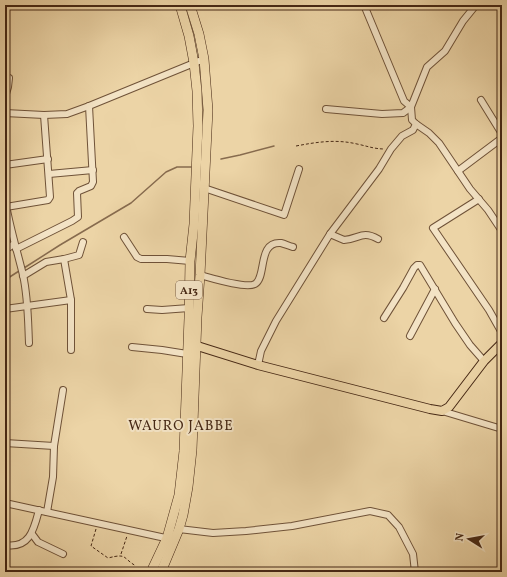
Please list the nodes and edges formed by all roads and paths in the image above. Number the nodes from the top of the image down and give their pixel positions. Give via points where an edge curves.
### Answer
1 (180, 5) edge
2 (190, 5) edge
3 (364, 5) edge
4 (476, 5) edge
5 (204, 59) junction
6 (194, 63) junction
7 (9, 78) dead end
8 (6, 87) edge
9 (5, 97) edge
10 (481, 100) dead end
11 (89, 106) junction
12 (411, 107) junction
13 (326, 109) dead end
14 (5, 113) edge
15 (44, 115) junction
16 (416, 124) junction
17 (502, 134) edge
18 (502, 138) edge
19 (296, 146) dead end
20 (391, 150) junction
21 (48, 159) junction
22 (5, 165) edge
23 (299, 169) dead end
24 (93, 170) junction
25 (458, 171) junction
26 (49, 174) junction
27 (204, 188) junction
28 (5, 199) edge
29 (479, 199) junction
30 (6, 207) junction
31 (502, 231) edge
32 (330, 234) junction
33 (124, 237) dead end
34 (378, 239) dead end
35 (83, 242) dead end
36 (15, 247) junction
37 (293, 247) dead end
38 (5, 250) edge
39 (64, 259) junction
40 (190, 261) junction
41 (200, 275) junction
42 (23, 276) junction
43 (435, 289) junction
44 (71, 300) junction
45 (28, 306) junction
46 (189, 308) junction
47 (5, 309) edge
48 (147, 309) dead end
49 (384, 318) dead end
50 (502, 334) edge
51 (410, 336) dead end
52 (29, 343) dead end
53 (502, 343) edge
54 (192, 344) junction
55 (132, 347) dead end
56 (71, 350) dead end
57 (187, 354) junction
58 (484, 361) junction
59 (258, 365) junction
60 (63, 390) dead end
61 (442, 411) junction
62 (502, 429) edge
63 (5, 443) edge
64 (54, 446) junction
65 (5, 503) edge
66 (39, 510) junction
67 (47, 512) junction
68 (97, 523) junction
69 (179, 529) junction
70 (129, 530) junction
71 (32, 534) junction
72 (171, 539) junction
73 (5, 545) edge
74 (64, 554) dead end
75 (121, 555) junction
76 (136, 566) dead end
77 (151, 572) edge
78 (161, 572) edge
79 (415, 572) edge

1 - 6 highway, A13
2 - 5 highway, A13
3 - 12 street via 404,101
4 - 12 street via 445,51 428,67
5 - 6 street
5 - 27 highway, A13 via 208,110
6 - 11 street
6 - 40 highway, A13 via 198,126
7 - 8 street
8 - 9 street
10 - 17 street
11 - 15 street via 67,114
11 - 24 street
12 - 13 street via 403,114
12 - 16 street via 412,120
14 - 15 street
15 - 21 street
16 - 20 street
16 - 25 street via 439,143
18 - 25 street
19 - 20 path via 324,141
20 - 32 street
21 - 22 street
21 - 26 street
23 - 27 street via 284,215
24 - 26 street
24 - 36 street via 92,185 77,193 76,219
25 - 29 street
26 - 30 street via 48,200
27 - 41 highway, A13
28 - 30 street
29 - 31 street
29 - 50 street via 433,228 489,310
30 - 36 street
32 - 34 street via 344,240 366,234
32 - 59 street via 276,321 261,351
33 - 40 street via 141,259 167,258
35 - 39 street via 79,255
36 - 38 street
36 - 42 street
37 - 41 street via 281,243 269,247 262,263 260,278 255,284 234,284
39 - 42 street via 46,262
39 - 44 street
40 - 46 highway, A13
41 - 54 highway, A13
42 - 45 street
43 - 49 street via 421,266 417,265
43 - 51 street
43 - 58 street via 470,345
44 - 45 street
44 - 56 street
45 - 47 street
45 - 52 street
46 - 48 street
46 - 54 highway, A13
53 - 58 main road
54 - 57 highway, A13
54 - 59 main road
54 - 69 highway, A13 via 192,450 188,487
55 - 57 street
57 - 72 highway, A13 via 184,451
58 - 61 main road via 449,407
59 - 61 main road
60 - 64 street
61 - 62 street
63 - 64 street
64 - 67 street via 53,477
65 - 66 street
66 - 67 street
66 - 71 street
67 - 68 street
68 - 70 street
68 - 75 path via 91,546 108,558
69 - 72 highway, A13
69 - 79 street via 213,533 246,531 292,526 370,511 388,515 399,527 413,554
70 - 72 street
70 - 75 path
71 - 73 street via 18,544
71 - 74 street via 38,542
72 - 77 highway, A13
72 - 78 highway, A13
75 - 76 path

